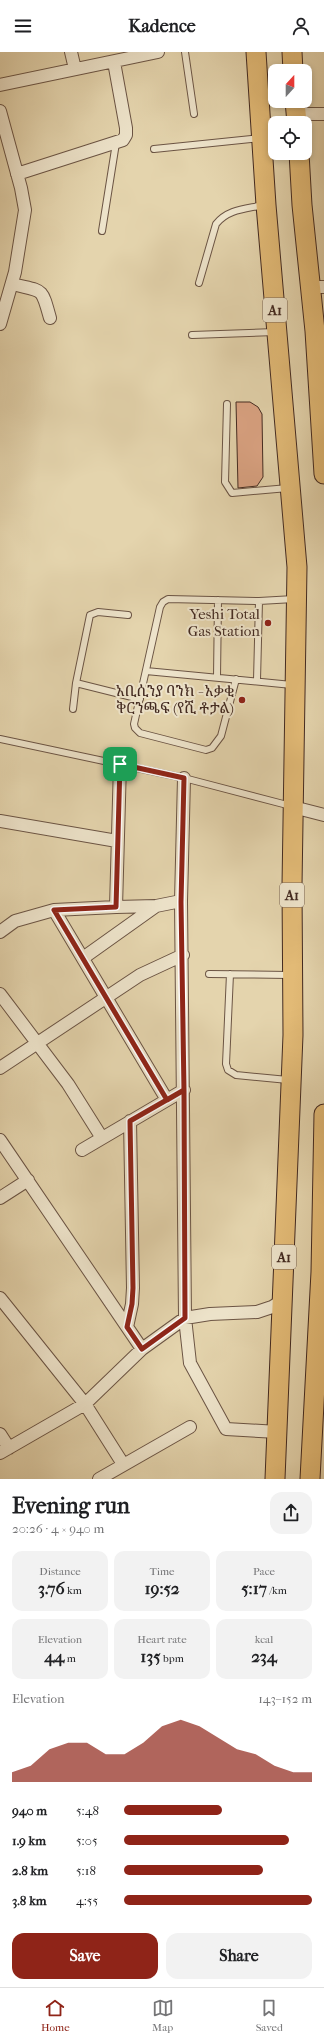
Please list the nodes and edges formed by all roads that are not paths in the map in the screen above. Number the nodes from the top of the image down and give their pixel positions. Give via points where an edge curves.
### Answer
1 (71, 52) edge
2 (158, 52) edge
3 (185, 52) edge
4 (256, 52) edge
5 (292, 52) edge
6 (114, 62) junction
7 (293, 64) edge
8 (75, 69) junction
9 (0, 85) edge
10 (0, 111) edge
11 (296, 113) edge
12 (194, 114) dead end
13 (324, 114) edge
14 (261, 138) junction
15 (116, 144) junction
16 (154, 149) dead end
17 (299, 160) edge
18 (17, 174) junction
19 (266, 205) junction
20 (102, 231) dead end
21 (199, 283) dead end
22 (12, 284) junction
23 (318, 287) edge
24 (50, 318) dead end
25 (0, 324) edge
26 (276, 332) junction
27 (192, 335) dead end
28 (227, 404) dead end
29 (322, 410) edge
30 (324, 474) edge
31 (290, 488) junction
32 (296, 599) junction
33 (218, 600) junction
34 (258, 601) junction
35 (128, 615) dead end
36 (146, 671) junction
37 (217, 677) junction
38 (236, 679) junction
39 (257, 680) junction
40 (76, 684) junction
41 (296, 686) junction
42 (140, 699) junction
43 (73, 709) dead end
44 (0, 739) edge
45 (120, 764) junction
46 (184, 778) junction
47 (293, 807) junction
48 (324, 814) edge
49 (0, 822) edge
50 (117, 841) junction
51 (181, 902) junction
52 (156, 906) junction
53 (116, 907) junction
54 (54, 910) junction
55 (0, 919) edge
56 (15, 921) junction
57 (0, 932) edge
58 (182, 955) junction
59 (83, 958) junction
60 (209, 974) dead end
61 (230, 974) junction
62 (292, 975) junction
63 (0, 994) edge
64 (105, 998) junction
65 (38, 1044) junction
66 (0, 1068) edge
67 (291, 1081) junction
68 (184, 1090) junction
69 (167, 1100) junction
70 (324, 1114) edge
71 (130, 1121) junction
72 (102, 1138) junction
73 (0, 1140) edge
74 (82, 1150) dead end
75 (28, 1180) junction
76 (0, 1198) edge
77 (322, 1272) edge
78 (0, 1298) edge
79 (282, 1300) junction
80 (185, 1318) junction
81 (127, 1327) junction
82 (142, 1349) junction
83 (85, 1404) junction
84 (190, 1427) dead end
85 (278, 1432) junction
86 (0, 1434) edge
87 (5, 1450) edge
88 (123, 1464) junction
89 (99, 1479) edge
90 (274, 1479) edge
91 (310, 1479) edge

1 - 8 street
2 - 6 street
3 - 12 lane
4 - 14 main road, A1
5 - 7 main road
6 - 8 street
6 - 15 street via 126,128 123,140
8 - 9 street
10 - 18 street
11 - 13 street
14 - 16 lane
14 - 19 main road, A1
15 - 18 street
15 - 20 lane
17 - 23 main road via 302,205
18 - 22 street via 25,210
19 - 21 lane via 230,212 222,217 216,224
19 - 26 main road, A1
22 - 24 street via 44,294
22 - 25 street
23 - 29 main road
26 - 27 lane
26 - 31 main road, A1
28 - 31 lane via 225,482 232,493
29 - 30 main road
31 - 32 main road, A1 via 297,567
32 - 34 lane
32 - 41 main road
33 - 34 lane
33 - 36 lane via 168,599 163,602
33 - 37 lane
34 - 39 lane
35 - 40 lane via 98,612 90,615
36 - 37 lane
36 - 42 lane
37 - 38 lane
38 - 39 lane
38 - 42 lane via 220,736 212,748 206,750 140,733 134,724
39 - 41 lane
40 - 42 lane
40 - 43 lane
41 - 47 main road, A1
44 - 45 lane
45 - 46 lane
45 - 50 street
46 - 47 lane
46 - 51 street
47 - 48 street
47 - 62 main road, A1
49 - 50 street
50 - 53 street
51 - 52 street
51 - 58 street
52 - 53 street
52 - 59 street
53 - 54 street
54 - 56 street
54 - 59 street
55 - 56 street
56 - 57 street
58 - 64 street via 140,975
58 - 68 street
59 - 64 street
60 - 61 lane
61 - 62 lane
61 - 67 lane via 226,1064 228,1070 236,1075
62 - 67 main road, A1
63 - 65 street
64 - 65 street
64 - 69 street
65 - 66 street
65 - 72 street via 68,1084
67 - 79 main road, A1
68 - 69 street
68 - 80 street
69 - 71 street
70 - 77 main road
71 - 72 street
71 - 81 street via 133,1288
72 - 74 street
73 - 75 street
75 - 76 street
75 - 81 street
77 - 91 main road
78 - 83 street
79 - 80 street via 257,1312
79 - 85 main road, A1
80 - 82 street
80 - 85 street via 190,1363 226,1429
81 - 82 street
82 - 83 street
83 - 87 street
83 - 88 street
84 - 88 street
85 - 90 main road, A1
86 - 87 street
88 - 89 street

